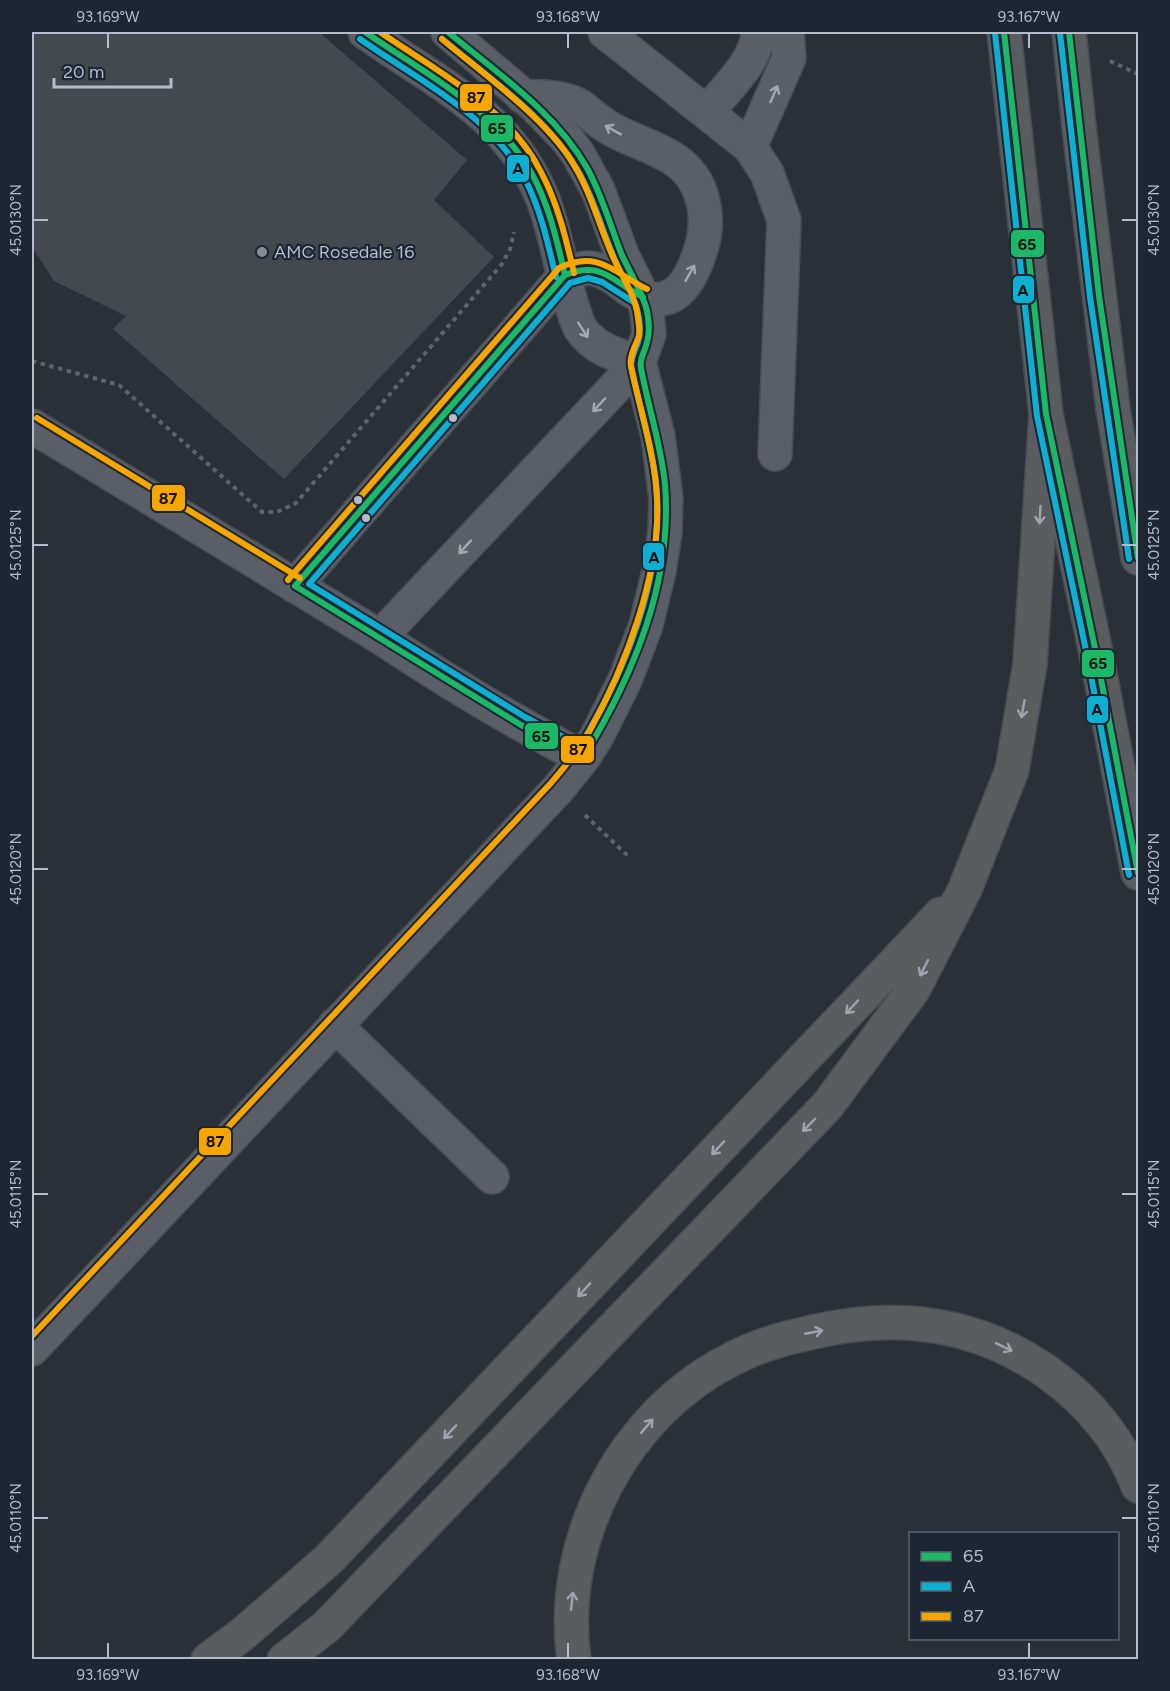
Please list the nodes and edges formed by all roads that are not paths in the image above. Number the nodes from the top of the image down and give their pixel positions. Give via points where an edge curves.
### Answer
1 (365, 32) edge
2 (448, 32) edge
3 (605, 32) edge
4 (758, 32) edge
5 (787, 32) edge
6 (1004, 32) edge
7 (1069, 32) edge
8 (522, 96) junction
9 (707, 112) junction
10 (750, 147) junction
11 (1096, 264) junction
12 (565, 275) junction
13 (643, 297) junction
14 (639, 362) junction
15 (1046, 414) junction
16 (1138, 425) edge
17 (32, 426) edge
18 (775, 454) dead end
19 (1138, 558) edge
20 (295, 586) junction
21 (380, 637) junction
22 (583, 758) junction
23 (1138, 873) edge
24 (965, 889) junction
25 (336, 1025) junction
26 (492, 1177) dead end
27 (32, 1349) edge
28 (1138, 1486) edge
29 (208, 1659) edge
30 (284, 1659) edge
31 (574, 1659) edge

1 - 12 lane via 441,81 505,136 526,164 542,197
2 - 8 lane
3 - 9 lane
4 - 9 lane via 758,41 743,69
10 -> 5 lane via 789,58
6 - 15 highway
7 - 11 highway, bridge
8 - 13 lane via 567,139 588,170
13 -> 8 lane via 656,299 674,294 695,267 705,220 694,179 674,159 607,127 573,103
9 - 10 lane
10 - 18 lane via 767,173 784,220
11 - 16 highway
11 - 19 highway via 1113,409
12 - 13 lane via 594,268
12 -> 14 lane via 576,318 586,336 606,351
12 - 20 lane
13 - 14 lane via 649,334
14 -> 21 lane
14 - 22 lane via 665,482 662,551 654,598 638,649 608,716
15 - 23 highway
15 -> 24 highway via 1030,664 1012,770
17 - 20 lane
20 - 21 lane
21 - 22 lane via 521,725
22 - 25 lane via 526,825
24 -> 29 highway via 329,1559
24 -> 30 highway via 913,990 827,1106 327,1626
25 - 26 lane
25 - 27 lane
31 -> 28 highway via 570,1617 576,1564 593,1509 619,1461 650,1421 686,1388 732,1359 782,1338 887,1321 938,1325 987,1339 1029,1359 1068,1387 1103,1423 1131,1466

